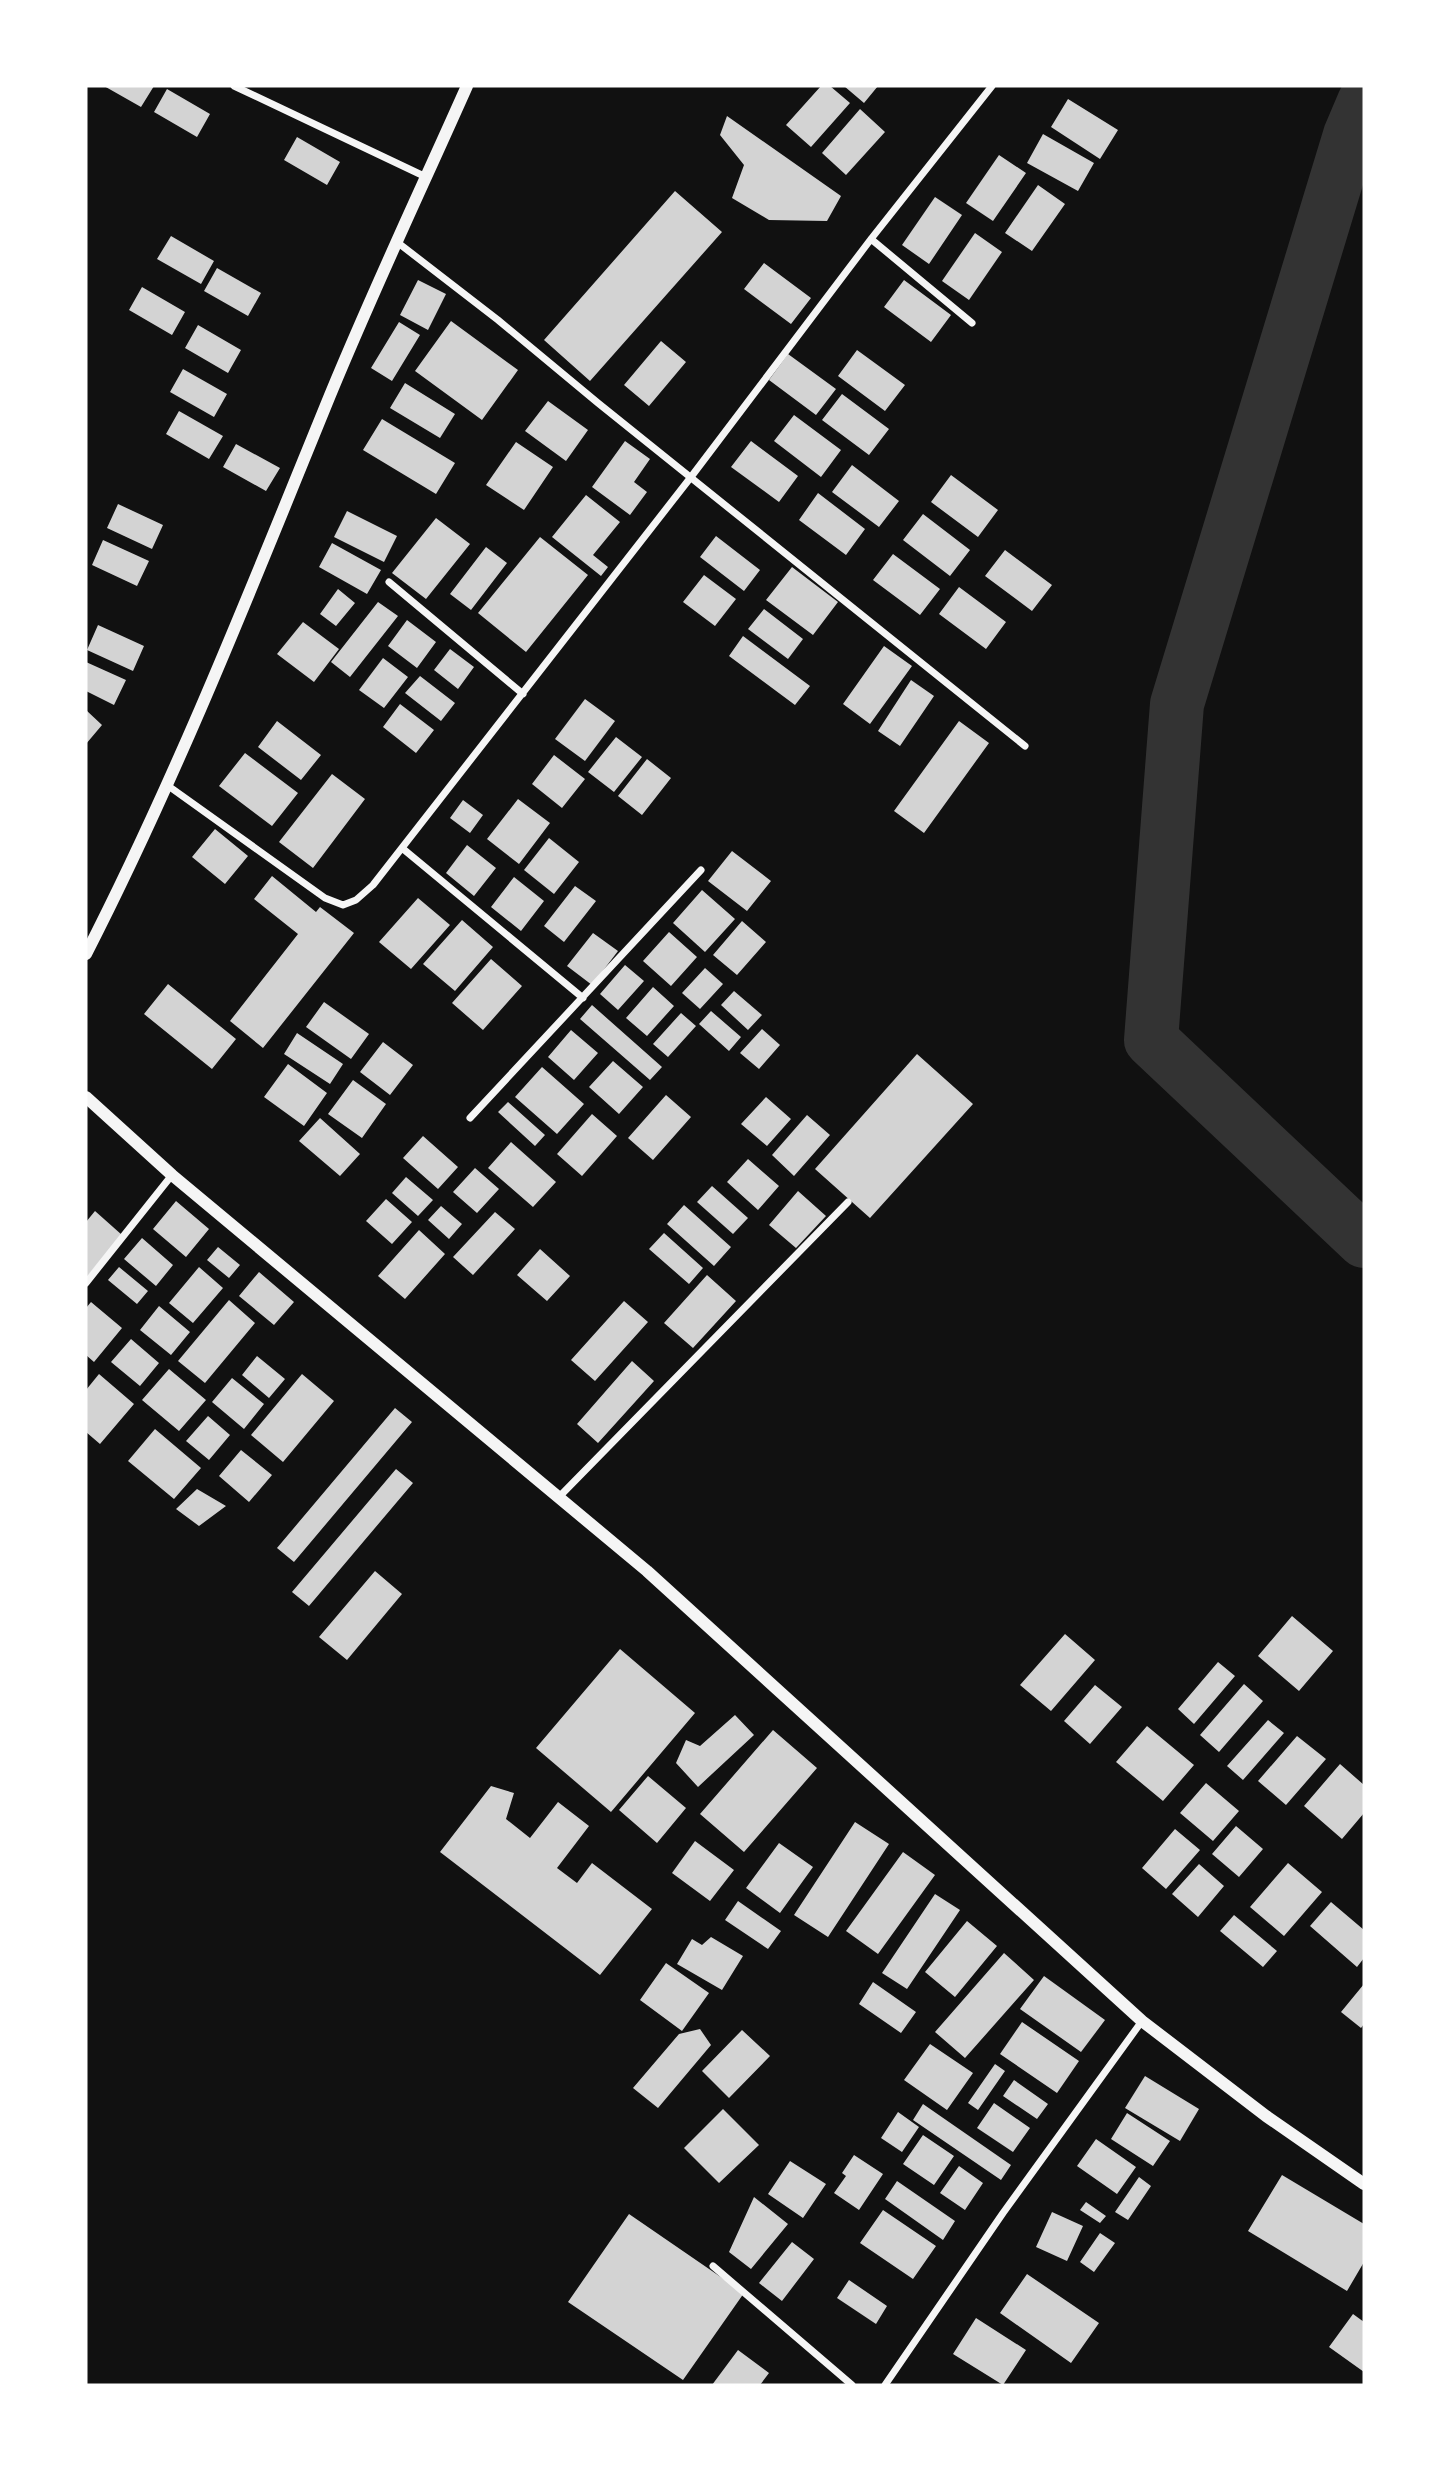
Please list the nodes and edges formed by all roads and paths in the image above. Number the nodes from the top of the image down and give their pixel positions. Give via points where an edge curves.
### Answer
1 (234, 86) edge
2 (467, 86) edge
3 (992, 86) edge
4 (426, 177) junction
5 (871, 239) junction
6 (397, 242) junction
7 (972, 323) dead end
8 (691, 477) junction
9 (388, 582) dead end
10 (523, 694) junction
11 (1025, 746) dead end
12 (167, 785) junction
13 (402, 848) junction
14 (701, 870) dead end
15 (86, 954) edge
16 (583, 998) junction
17 (86, 1097) edge
18 (470, 1118) dead end
19 (172, 1175) junction
20 (848, 1202) dead end
21 (86, 1283) edge
22 (559, 1497) junction
23 (1142, 2021) junction
24 (1364, 2184) edge
25 (713, 2266) dead end
26 (852, 2385) edge
27 (886, 2385) edge

1 - 4 street
2 - 4 street
3 - 5 street
4 - 6 street
5 - 7 street
5 - 8 street
6 - 8 street
6 - 12 street
8 - 10 street
8 - 11 street
9 - 10 street
10 - 13 street
12 - 13 street via 325,898 343,905 373,886
12 - 15 street
13 - 16 street
14 - 16 street
16 - 18 street
17 - 19 street
19 - 21 street
19 - 22 street
20 - 22 street
22 - 23 street via 647,1571
23 - 24 street
23 - 27 street
25 - 26 street

